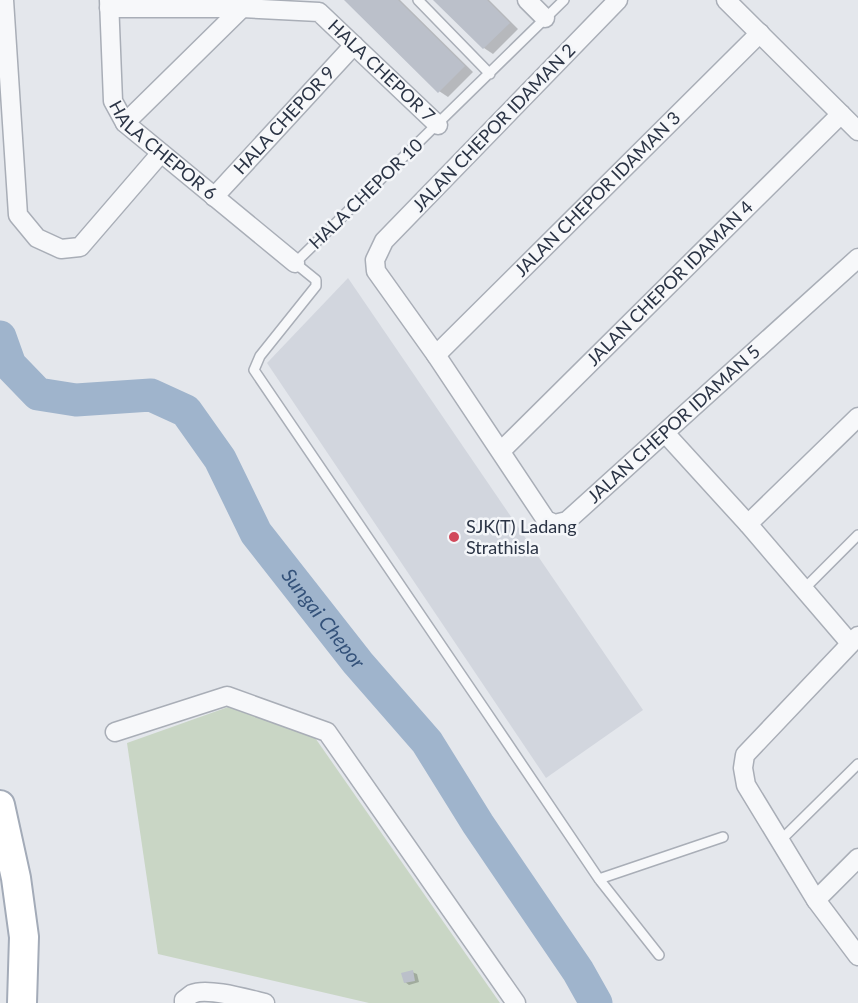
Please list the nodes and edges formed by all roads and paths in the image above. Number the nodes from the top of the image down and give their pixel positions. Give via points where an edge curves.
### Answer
1 (4, 0) edge
2 (418, 0) edge
3 (527, 0) edge
4 (564, 0) edge
5 (618, 0) edge
6 (726, 0) edge
7 (109, 4) edge
8 (243, 8) junction
9 (545, 18) junction
10 (760, 33) junction
11 (354, 45) junction
12 (490, 74) junction
13 (4, 75) edge
14 (840, 114) junction
15 (125, 123) junction
16 (438, 125) junction
17 (858, 131) edge
18 (161, 153) junction
19 (214, 197) junction
20 (858, 258) edge
21 (375, 260) joint
22 (295, 263) junction
23 (436, 355) junction
24 (858, 417) edge
25 (665, 433) junction
26 (501, 452) junction
27 (748, 524) junction
28 (858, 535) edge
29 (804, 589) junction
30 (854, 640) edge
31 (116, 732) dead end
32 (858, 764) edge
33 (0, 805) edge
34 (723, 837) dead end
35 (780, 841) junction
36 (858, 858) edge
37 (599, 879) junction
38 (816, 900) junction
39 (659, 955) dead end
40 (858, 956) edge
41 (22, 1003) edge
42 (184, 1003) edge
43 (265, 1003) edge
44 (516, 1003) edge

1 - 13 street
2 - 12 lane
3 - 9 street
4 - 9 lane, HALA CHEPOR 10
5 - 21 street, JALAN CHEPOR IDAMAN 2 via 384,241
6 - 10 street
7 - 8 street, HALA CHEPOR 7
7 - 15 street, HALA CHEPOR 6 via 113,102
8 - 11 street, HALA CHEPOR 7 via 319,12
8 - 15 street
9 - 12 lane, HALA CHEPOR 10
10 - 14 street
10 - 23 street, JALAN CHEPOR IDAMAN 3
11 - 16 street, HALA CHEPOR 7
11 - 19 street, HALA CHEPOR 9
12 - 16 lane, HALA CHEPOR 10
13 - 18 street via 18,215 37,238 61,249 80,247
14 - 17 street
14 - 26 street, JALAN CHEPOR IDAMAN 4
15 - 18 street, HALA CHEPOR 6
16 - 22 lane, HALA CHEPOR 10
18 - 19 street, HALA CHEPOR 6
19 - 22 street, HALA CHEPOR 6
20 - 25 street, JALAN CHEPOR IDAMAN 5
21 - 23 street, JALAN CHEPOR IDAMAN 5 via 376,271
22 - 37 lane via 316,280 316,286 260,356 254,370
23 - 26 street, JALAN CHEPOR IDAMAN 5
24 - 27 street
25 - 26 street, JALAN CHEPOR IDAMAN 5 via 567,522 555,524 546,520
25 - 27 street
27 - 29 street
28 - 29 lane
29 - 30 street
30 - 35 street via 746,755 746,785
31 - 44 street via 227,696 327,732
32 - 35 lane
33 - 41 main road via 24,937
34 - 37 lane
35 - 38 street
36 - 38 street
37 - 39 lane
38 - 40 street
42 - 43 street via 202,992

